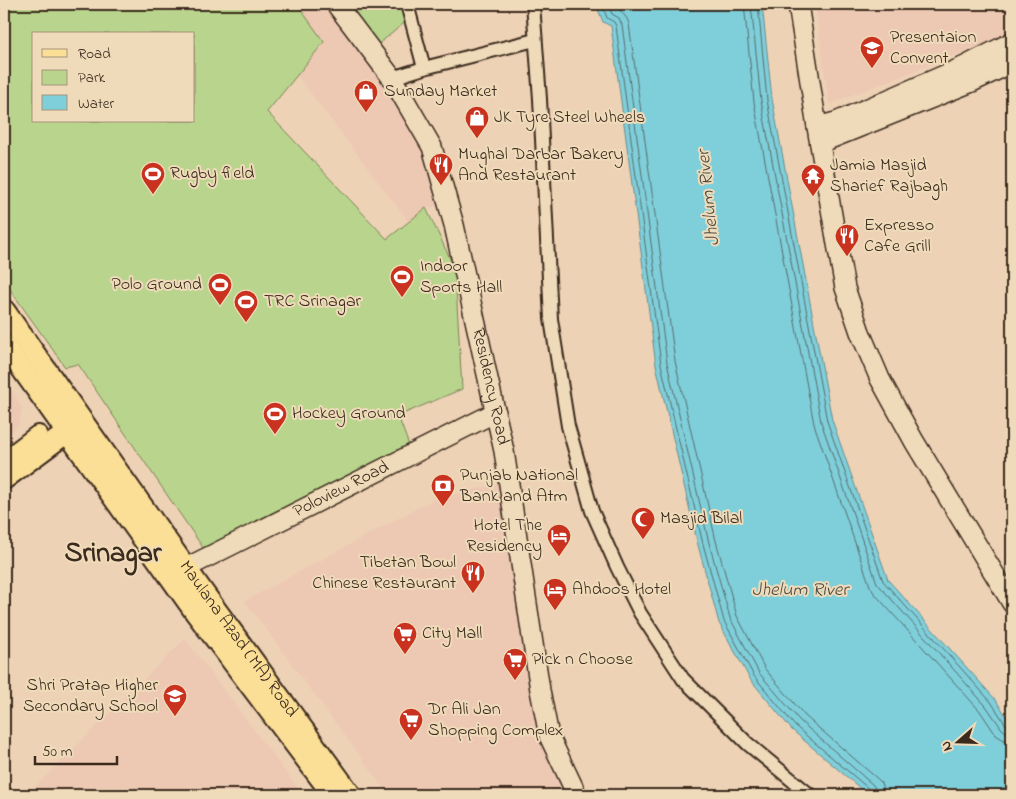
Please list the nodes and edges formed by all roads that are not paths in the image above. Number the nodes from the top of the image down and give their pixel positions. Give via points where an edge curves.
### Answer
1 (336, 4) edge
2 (407, 4) edge
3 (533, 4) edge
4 (798, 4) edge
5 (535, 40) junction
6 (1012, 42) edge
7 (1012, 63) edge
8 (424, 68) junction
9 (392, 78) junction
10 (898, 103) junction
11 (818, 135) junction
12 (4, 310) edge
13 (4, 344) edge
14 (496, 412) junction
15 (71, 421) junction
16 (4, 462) edge
17 (4, 480) edge
18 (186, 568) junction
19 (1012, 603) edge
20 (333, 795) edge
21 (351, 795) edge
22 (577, 795) edge
23 (810, 795) edge

1 - 9 main road, Residency Road
2 - 8 street
3 - 5 street
4 - 11 main road
5 - 8 street
5 - 23 street via 551,319 568,426 592,511 640,614 682,679 748,744
6 - 10 main road
7 - 10 main road
8 - 9 street
9 - 14 main road, Residency Road via 432,147 454,225
10 - 11 main road
11 - 19 main road via 846,288 860,332 880,379 914,441
12 - 15 main road, Maulana Azad (MA) Road
13 - 15 main road, Maulana Azad (MA) Road
14 - 18 main road, Poloview Road
14 - 22 main road, Residency Road via 540,690 550,736
15 - 16 main road
15 - 17 main road
15 - 18 main road, Maulana Azad (MA) Road
15 - 20 main road, Maulana Azad (MA) Road via 195,612
18 - 21 main road, Maulana Azad (MA) Road

